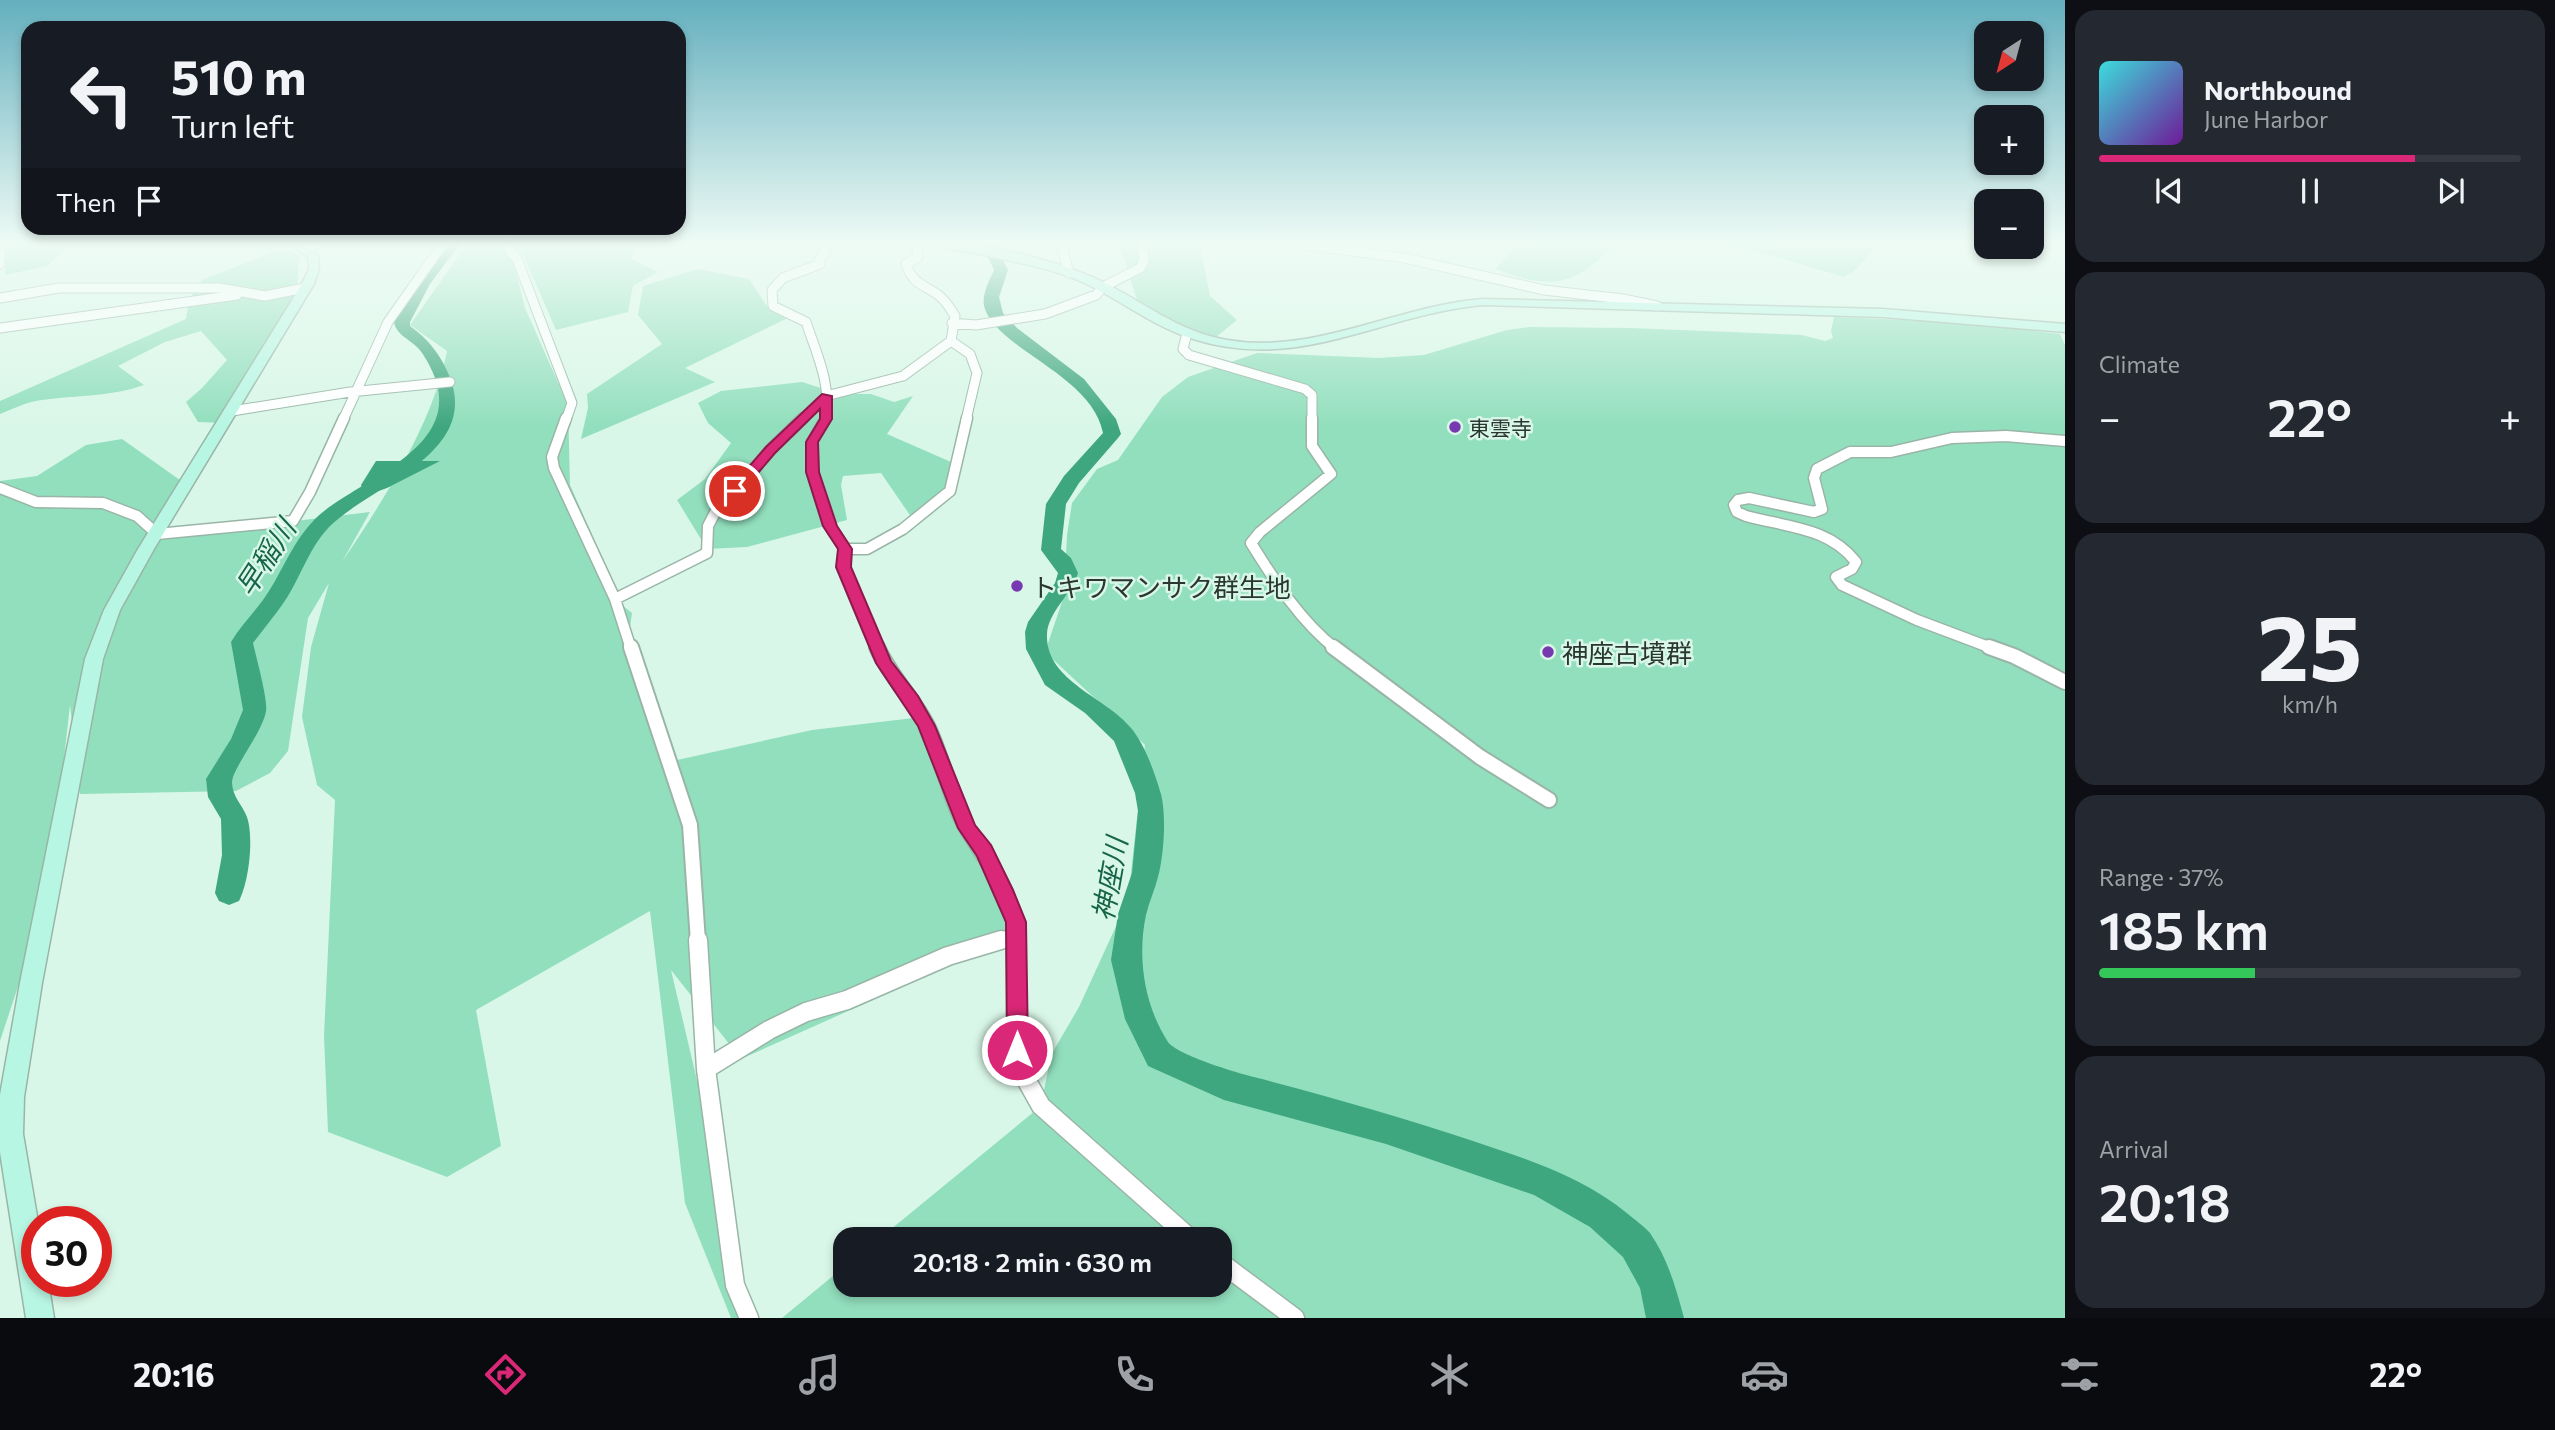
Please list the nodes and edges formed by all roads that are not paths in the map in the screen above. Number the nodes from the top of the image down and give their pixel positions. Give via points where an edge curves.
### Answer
1 (183, 303) edge
2 (296, 303) edge
3 (402, 303) edge
4 (534, 303) edge
5 (773, 303) edge
6 (945, 303) edge
7 (1078, 303) edge
8 (1128, 303) edge
9 (1464, 303) edge
10 (1491, 303) edge
11 (1640, 303) edge
12 (1657, 306) junction
13 (952, 323) junction
14 (0, 328) edge
15 (2065, 328) edge
16 (1187, 333) junction
17 (951, 341) junction
18 (450, 382) dead end
19 (357, 391) junction
20 (826, 396) junction
21 (232, 411) junction
22 (2065, 441) edge
23 (0, 488) edge
24 (157, 534) junction
25 (845, 549) junction
26 (615, 599) junction
27 (2065, 682) edge
28 (1549, 800) dead end
29 (1018, 935) junction
30 (706, 1069) junction
31 (1177, 1227) edge
32 (1232, 1271) edge
33 (40, 1318) edge
34 (750, 1318) edge
35 (1295, 1318) edge

1 - 14 street
2 - 21 main road
3 - 19 street
4 - 26 street via 572,403 552,457 554,468
5 - 20 street via 809,328
6 - 13 street via 955,316
7 - 13 street via 1045,314 976,325
8 - 16 main road
9 - 16 main road via 1304,344 1221,343
10 - 12 main road
11 - 12 street
12 - 15 main road via 1883,313
13 - 17 street
16 - 28 street via 1184,349 1198,360 1305,389 1312,395 1312,446 1331,474 1251,543 1310,628 1480,757
17 - 20 street via 903,376
17 - 25 street via 970,354 977,373 950,491 903,529 867,549
18 - 19 street
19 - 21 street
19 - 24 street via 292,521
20 - 25 street via 826,419 812,442 812,472 830,526
20 - 26 street via 720,503 708,526 707,554
21 - 24 main road
22 - 27 street via 1952,438 1891,452 1850,452 1817,469 1814,478 1822,509 1814,512 1749,498 1734,505 1737,512 1754,519 1830,537 1856,562 1836,577 1842,585
23 - 24 street via 36,502 103,503 137,516
24 - 33 main road via 112,610 94,659 12,1097 9,1134
25 - 29 street via 844,567 884,663 927,726 967,828 1003,890
26 - 30 street via 690,825
29 - 30 street via 948,956 847,1000 806,1012
29 - 31 street via 1017,1050 1023,1074 1041,1106
30 - 34 street via 735,1285
32 - 35 street

